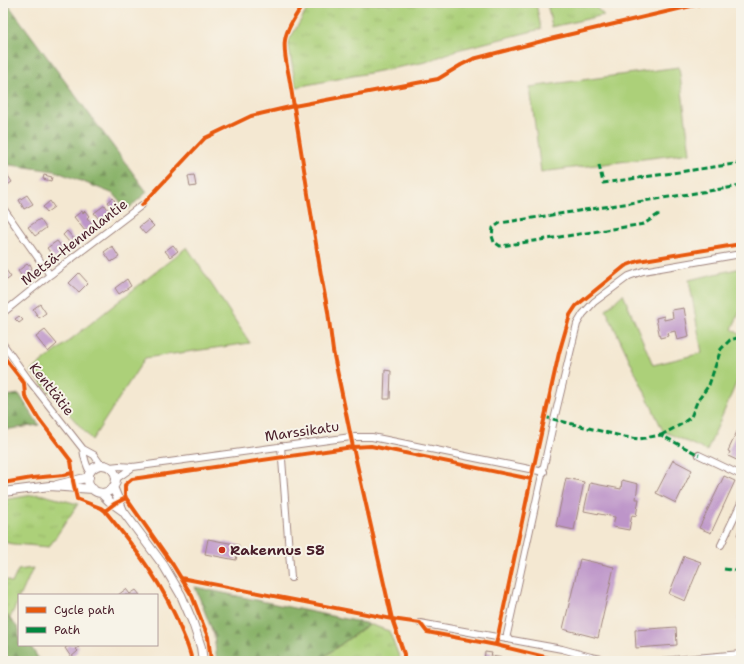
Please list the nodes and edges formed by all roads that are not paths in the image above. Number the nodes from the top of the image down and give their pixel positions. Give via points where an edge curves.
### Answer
1 (142, 205) dead end
2 (3, 208) edge
3 (741, 254) edge
4 (50, 275) junction
5 (3, 313) edge
6 (3, 344) edge
7 (281, 446) junction
8 (83, 449) junction
9 (699, 455) dead end
10 (101, 465) junction
11 (110, 467) junction
12 (133, 467) junction
13 (544, 472) junction
14 (90, 475) junction
15 (741, 475) edge
16 (116, 479) junction
17 (50, 486) junction
18 (113, 487) junction
19 (93, 489) junction
20 (3, 492) edge
21 (101, 493) junction
22 (741, 503) edge
23 (123, 511) junction
24 (721, 545) dead end
25 (291, 578) dead end
26 (420, 623) dead end
27 (506, 639) junction
28 (741, 654) edge
29 (203, 661) edge
30 (612, 661) edge
31 (662, 661) edge

1 - 4 street, Metsä-Hennalantie
2 - 4 street
3 - 13 street via 642,271 629,276 594,302 583,314 577,324
4 - 5 street, Metsä-Hennalantie
6 - 8 street, Kenttätie
7 - 12 street, Marssikatu
7 - 13 street, Marssikatu via 372,437
7 - 25 street
8 - 10 street via 94,455
8 - 14 street
9 - 15 street
10 - 11 street
10 - 14 street via 93,469
11 - 12 street, Marssikatu
11 - 16 street
12 - 16 street
13 - 27 street
14 - 17 street
14 - 19 street via 89,481
16 - 18 street
17 - 19 street
17 - 20 street
18 - 21 street
18 - 23 street
19 - 21 street
21 - 23 street
22 - 24 street
23 - 29 street via 164,566 181,595 193,623
26 - 27 street
27 - 30 street
28 - 31 street

